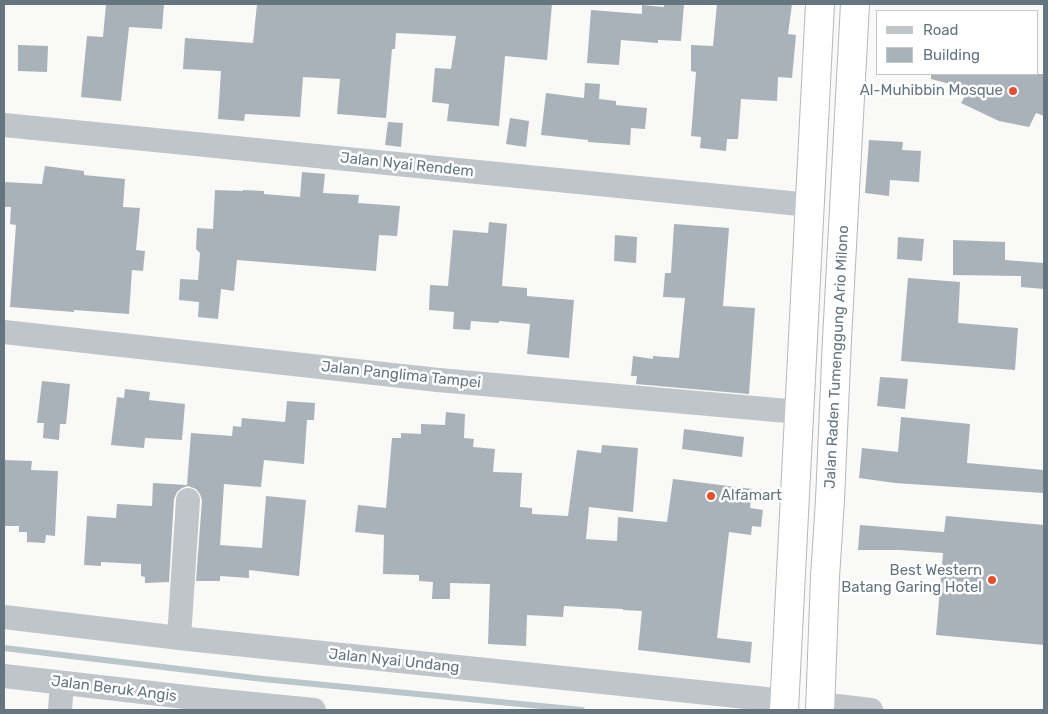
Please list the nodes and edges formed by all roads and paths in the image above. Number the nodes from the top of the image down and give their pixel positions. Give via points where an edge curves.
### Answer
1 (820, 4) edge
2 (855, 4) edge
3 (4, 125) edge
4 (810, 205) junction
5 (4, 332) edge
6 (799, 412) junction
7 (794, 498) junction
8 (188, 500) dead end
9 (830, 500) junction
10 (4, 617) edge
11 (179, 638) junction
12 (4, 676) edge
13 (62, 682) junction
14 (784, 705) edge
15 (820, 707) edge
16 (60, 710) edge
17 (314, 710) edge
18 (871, 710) edge

1 - 4 highway
2 - 9 highway, Jalan Raden Tumenggung Ario Milono
3 - 4 street, Jalan Nyai Rendem
4 - 6 highway
5 - 6 street, Jalan Panglima Tampei via 438,380
6 - 7 highway
7 - 9 highway
7 - 14 highway
8 - 11 street
9 - 15 highway, Jalan Raden Tumenggung Ario Milono
10 - 11 street, Jalan Nyai Undang
11 - 14 street, Jalan Nyai Undang
12 - 13 street, Jalan Beruk Angis
13 - 16 street
13 - 17 street, Jalan Beruk Angis
15 - 18 street

